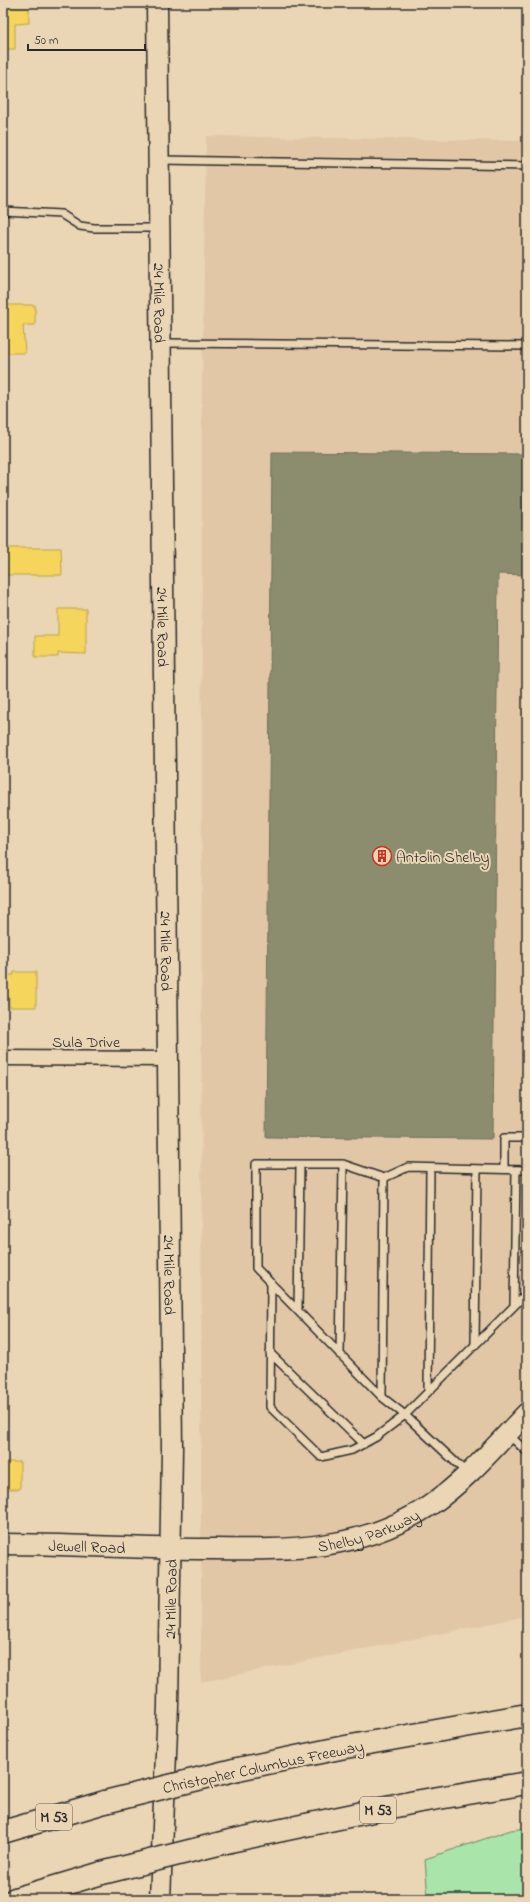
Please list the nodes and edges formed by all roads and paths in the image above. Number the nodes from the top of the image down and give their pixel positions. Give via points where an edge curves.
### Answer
1 (157, 3) edge
2 (158, 160) junction
3 (527, 166) edge
4 (3, 211) edge
5 (160, 228) junction
6 (160, 343) junction
7 (527, 346) edge
8 (3, 1058) edge
9 (168, 1059) junction
10 (527, 1138) edge
11 (300, 1164) junction
12 (343, 1164) junction
13 (430, 1168) junction
14 (477, 1169) junction
15 (504, 1170) junction
16 (516, 1170) junction
17 (527, 1170) edge
18 (384, 1178) junction
19 (271, 1283) junction
20 (527, 1293) edge
21 (514, 1306) junction
22 (298, 1311) junction
23 (475, 1345) junction
24 (270, 1353) junction
25 (340, 1355) junction
26 (428, 1392) junction
27 (382, 1397) junction
28 (527, 1413) edge
29 (405, 1415) junction
30 (507, 1433) junction
31 (364, 1444) junction
32 (527, 1452) edge
33 (468, 1474) junction
34 (3, 1544) edge
35 (170, 1549) junction
36 (527, 1715) edge
37 (527, 1783) edge
38 (3, 1832) edge
39 (15, 1899) edge
40 (160, 1899) edge

1 - 2 street, 24 Mile Road
2 - 3 lane
2 - 5 street, 24 Mile Road
4 - 5 lane via 61,214 86,227
5 - 6 street, 24 Mile Road
6 - 7 lane
6 - 9 street, 24 Mile Road
8 - 9 street, Sula Drive
9 - 35 street, 24 Mile Road via 172,1449
10 - 15 lane via 504,1138
11 - 12 lane
11 - 19 lane via 256,1164 256,1268
11 - 22 lane
12 - 18 lane
12 - 25 lane
13 - 14 lane
13 - 18 lane via 408,1168
13 - 26 lane
14 - 15 lane
14 - 23 lane
15 - 16 lane
16 - 17 lane
16 - 21 lane
18 - 27 lane
19 - 22 lane
19 - 24 lane
20 - 21 lane
21 - 23 lane
22 - 25 lane
23 - 26 lane
24 - 31 lane
24 - 31 lane via 270,1406 321,1457 352,1450
25 - 27 lane
26 - 29 lane
27 - 29 lane
28 - 30 street, Shelby Parkway
29 - 31 lane
29 - 33 lane
30 - 32 lane
30 - 33 street, Shelby Parkway
33 - 35 street, Shelby Parkway via 412,1516 379,1532 344,1542 281,1550
34 - 35 street, Jewell Road
35 - 40 street, 24 Mile Road via 168,1705
36 - 38 highway, Christopher Columbus Freeway / M 53, bridge via 238,1769 105,1802
37 - 39 highway, M 53, bridge via 414,1802 230,1841 102,1873

